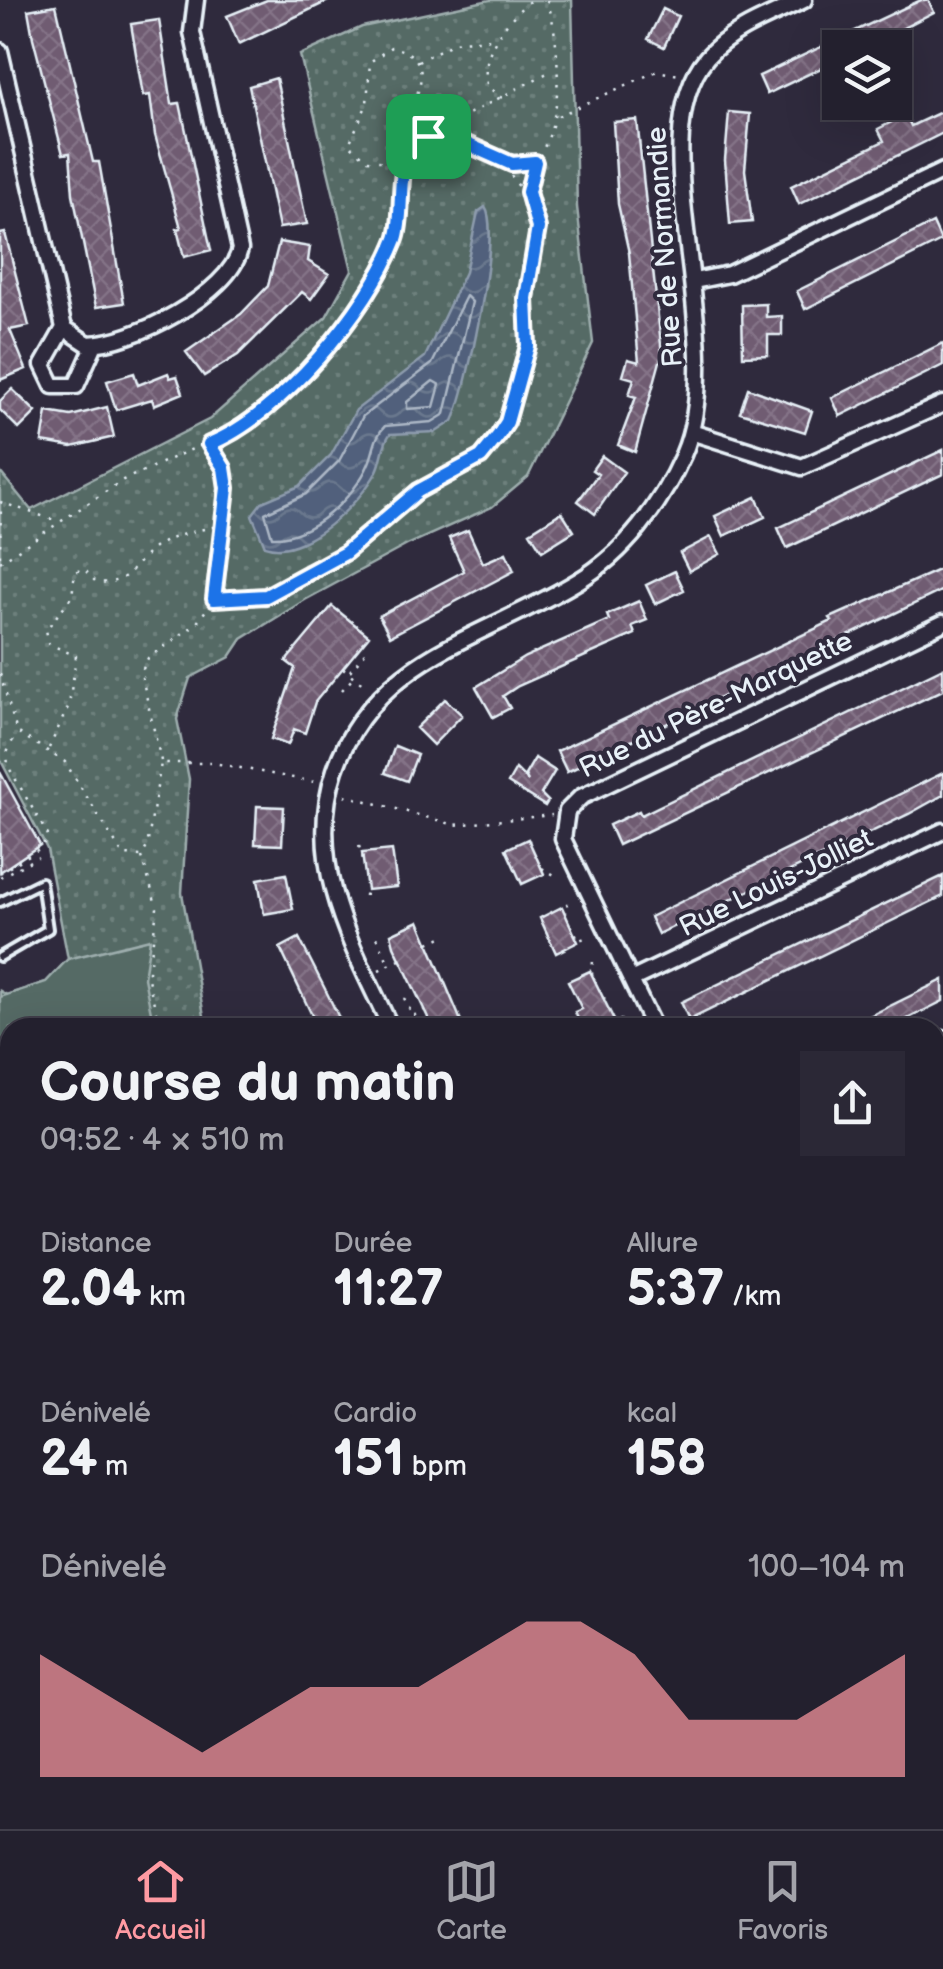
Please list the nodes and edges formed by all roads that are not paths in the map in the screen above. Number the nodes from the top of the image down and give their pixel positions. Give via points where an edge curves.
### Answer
1 (196, 0) edge
2 (804, 0) edge
3 (0, 51) edge
4 (943, 171) edge
5 (694, 281) junction
6 (64, 328) junction
7 (96, 344) junction
8 (943, 404) edge
9 (692, 432) junction
10 (943, 624) edge
11 (943, 831) edge
12 (0, 902) edge
13 (0, 957) edge
14 (632, 980) junction
15 (386, 1018) edge
16 (649, 1018) edge

1 - 7 street via 192,32 238,258 162,325
2 - 5 street, Rue de Normandie via 730,38 707,57 688,88 680,137
3 - 6 street
4 - 5 street via 729,274
5 - 9 street, Rue de Normandie via 699,356
6 - 7 street
6 - 7 street via 43,365 53,386 76,386
8 - 9 street via 802,468
9 - 15 street, Rue de Normandie via 656,503 606,560 576,583 434,652 379,696 340,758 324,825 334,899
10 - 14 street, Rue du Père-Marquette via 572,804 563,838
11 - 14 street, Rue Louis-Jolliet
12 - 13 lane via 41,882 48,930
14 - 16 street, Rue du Père-Marquette

